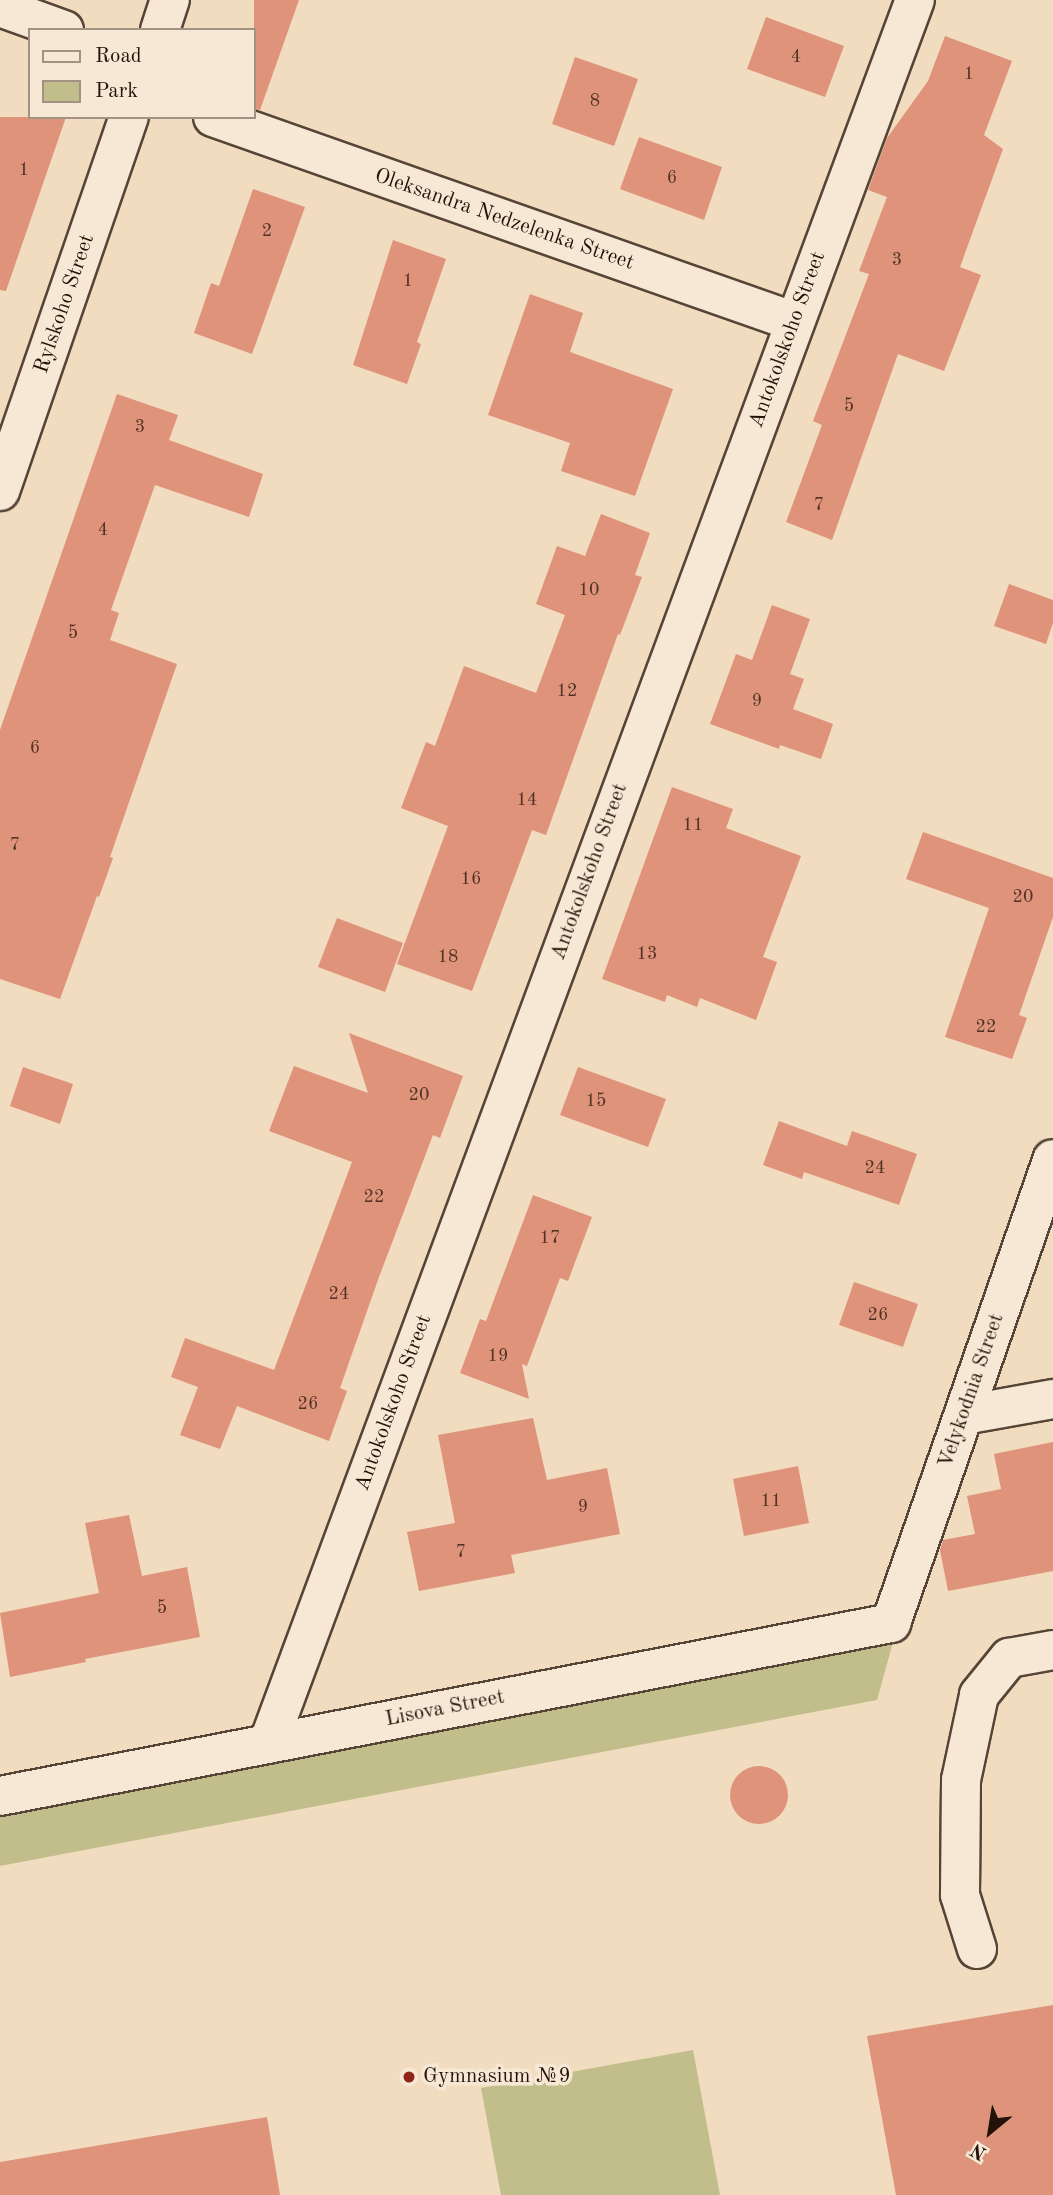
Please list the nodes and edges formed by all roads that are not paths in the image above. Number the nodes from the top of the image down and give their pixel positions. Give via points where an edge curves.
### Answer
1 (170, 0) edge
2 (915, 0) edge
3 (0, 7) edge
4 (58, 28) edge
5 (161, 28) edge
6 (128, 119) edge
7 (219, 119) edge
8 (794, 322) junction
9 (1, 487) edge
10 (1053, 1160) edge
11 (1053, 1399) edge
12 (964, 1415) junction
13 (891, 1623) joint
14 (1053, 1650) edge
15 (268, 1744) junction
16 (0, 1796) edge
17 (977, 1948) dead end

1 - 5 street
2 - 8 street, Antokolskoho Street
3 - 4 street
6 - 9 street, Rylskoho Street
7 - 8 street, Oleksandra Nedzelenka Street
8 - 15 street, Antokolskoho Street
10 - 12 street, Velykodnia Street
11 - 12 street
12 - 13 street, Velykodnia Street
13 - 15 street, Lisova Street
14 - 17 street via 1009,1658 979,1695 961,1780 960,1895
15 - 16 street, Lisova Street

